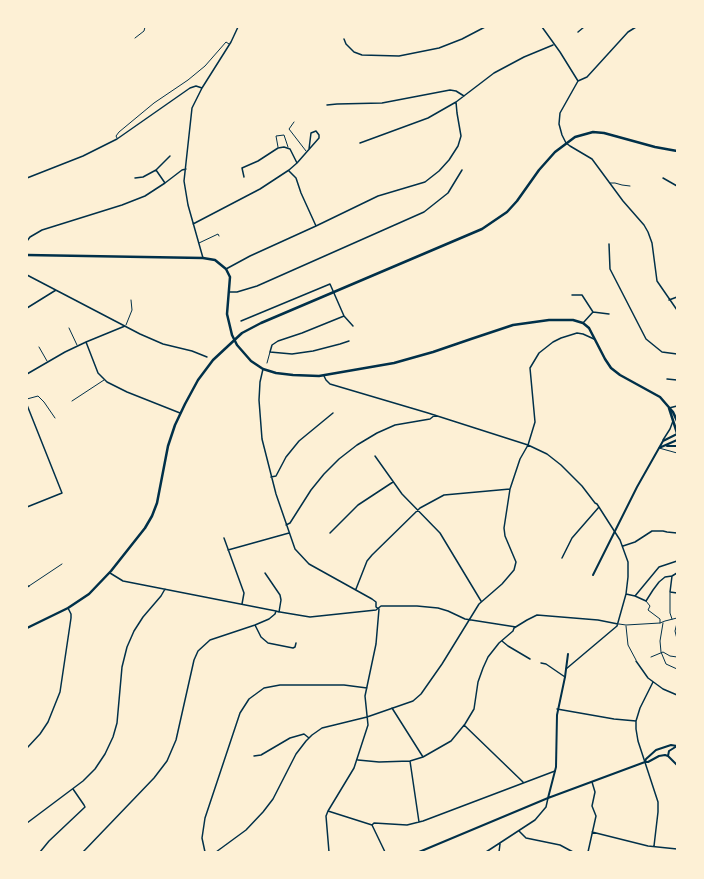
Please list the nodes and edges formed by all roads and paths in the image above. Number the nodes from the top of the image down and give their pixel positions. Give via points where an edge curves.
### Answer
1 (145, 27) edge
2 (238, 27) edge
3 (485, 27) edge
4 (542, 27) edge
5 (584, 27) edge
6 (636, 27) edge
7 (578, 32) dead end
8 (135, 38) dead end
9 (344, 39) dead end
10 (230, 44) junction
11 (553, 44) junction
12 (578, 81) junction
13 (202, 88) junction
14 (464, 96) junction
15 (456, 102) junction
16 (327, 106) dead end
17 (294, 122) dead end
18 (118, 139) junction
19 (360, 143) dead end
20 (566, 143) junction
21 (278, 148) junction
22 (288, 148) junction
23 (308, 149) junction
24 (677, 151) edge
25 (307, 152) junction
26 (170, 156) dead end
27 (297, 163) junction
28 (156, 170) junction
29 (186, 170) junction
30 (289, 170) junction
31 (462, 170) dead end
32 (244, 177) dead end
33 (27, 178) edge
34 (135, 178) dead end
35 (663, 178) dead end
36 (166, 183) junction
37 (610, 184) junction
38 (630, 186) dead end
39 (677, 186) edge
40 (193, 224) junction
41 (316, 226) junction
42 (219, 236) dead end
43 (27, 241) edge
44 (199, 243) junction
45 (609, 244) dead end
46 (27, 255) edge
47 (203, 258) junction
48 (226, 269) junction
49 (27, 275) edge
50 (57, 290) junction
51 (334, 291) junction
52 (229, 292) junction
53 (572, 295) dead end
54 (677, 297) edge
55 (131, 300) dead end
56 (669, 300) junction
57 (27, 308) edge
58 (677, 310) edge
59 (593, 312) junction
60 (609, 314) dead end
61 (344, 316) junction
62 (241, 322) dead end
63 (582, 323) junction
64 (125, 326) junction
65 (353, 326) dead end
66 (68, 328) dead end
67 (595, 339) junction
68 (234, 340) junction
69 (348, 341) dead end
70 (86, 342) junction
71 (78, 345) junction
72 (39, 347) dead end
73 (270, 352) junction
74 (677, 354) edge
75 (207, 357) dead end
76 (47, 362) junction
77 (267, 363) dead end
78 (263, 369) junction
79 (27, 374) edge
80 (324, 375) junction
81 (667, 379) dead end
82 (104, 380) junction
83 (677, 380) edge
84 (27, 398) edge
85 (72, 400) dead end
86 (27, 405) edge
87 (677, 406) edge
88 (669, 408) junction
89 (180, 413) junction
90 (333, 413) dead end
91 (677, 414) edge
92 (435, 415) junction
93 (55, 418) dead end
94 (676, 419) edge
95 (673, 421) junction
96 (677, 434) edge
97 (677, 440) edge
98 (662, 441) junction
99 (528, 445) junction
100 (666, 446) junction
101 (677, 446) edge
102 (658, 448) junction
103 (677, 453) edge
104 (375, 456) dead end
105 (271, 477) junction
106 (393, 482) junction
107 (510, 489) junction
108 (27, 507) edge
109 (598, 507) junction
110 (418, 510) junction
111 (286, 525) junction
112 (615, 532) junction
113 (289, 533) junction
114 (330, 533) dead end
115 (677, 533) edge
116 (224, 538) dead end
117 (623, 546) junction
118 (228, 550) junction
119 (562, 558) dead end
120 (677, 561) edge
121 (62, 564) dead end
122 (110, 573) junction
123 (677, 573) edge
124 (265, 574) dead end
125 (593, 575) dead end
126 (672, 576) junction
127 (28, 587) edge
128 (164, 590) junction
129 (356, 590) junction
130 (670, 592) junction
131 (677, 593) edge
132 (626, 594) junction
133 (635, 596) junction
134 (481, 601) junction
135 (646, 601) junction
136 (242, 604) junction
137 (68, 608) junction
138 (378, 608) junction
139 (276, 611) junction
140 (279, 612) junction
141 (677, 618) edge
142 (470, 620) junction
143 (672, 620) junction
144 (662, 622) junction
145 (660, 623) junction
146 (677, 623) edge
147 (618, 624) junction
148 (255, 625) junction
149 (626, 625) junction
150 (516, 626) junction
151 (27, 628) edge
152 (677, 639) edge
153 (502, 641) junction
154 (296, 643) dead end
155 (661, 652) junction
156 (568, 654) dead end
157 (651, 657) dead end
158 (677, 657) edge
159 (530, 659) dead end
160 (636, 661) joint
161 (541, 663) dead end
162 (566, 669) junction
163 (677, 669) edge
164 (566, 677) junction
165 (653, 682) junction
166 (367, 688) junction
167 (677, 695) edge
168 (391, 708) junction
169 (557, 709) junction
170 (367, 717) junction
171 (636, 721) junction
172 (464, 725) junction
173 (309, 738) junction
174 (677, 746) edge
175 (27, 748) edge
176 (254, 756) dead end
177 (668, 756) junction
178 (423, 757) junction
179 (357, 760) junction
180 (410, 761) junction
181 (645, 762) junction
182 (677, 765) edge
183 (555, 771) junction
184 (592, 782) junction
185 (524, 783) junction
186 (73, 789) junction
187 (548, 798) junction
188 (328, 811) junction
189 (419, 822) junction
190 (27, 823) edge
191 (372, 825) junction
192 (519, 831) junction
193 (592, 832) junction
194 (500, 843) junction
195 (654, 846) junction
196 (677, 849) edge
197 (40, 852) edge
198 (83, 852) edge
199 (205, 852) edge
200 (216, 852) edge
201 (328, 852) edge
202 (385, 852) edge
203 (419, 852) edge
204 (486, 852) edge
205 (499, 852) edge
206 (573, 852) edge
207 (588, 852) edge

1 - 8 street
2 - 10 street
3 - 9 street via 439,48 399,56 362,56 350,48
4 - 11 street
5 - 7 street
6 - 12 street via 628,32 587,77
10 - 13 street
10 - 18 street via 226,42 206,66 119,132 116,136
11 - 12 street
11 - 14 street via 494,73
12 - 20 street via 560,115 560,127
13 - 18 street via 190,88
13 - 29 street via 192,108
14 - 15 street
14 - 16 street via 450,90 382,103
15 - 19 street via 428,118
15 - 41 street via 460,140 449,160 439,171 425,182 378,196
17 - 25 street via 289,129
18 - 33 street
20 - 24 main road via 575,137 598,132
20 - 37 street via 592,159
20 - 51 main road via 539,170 507,212 482,229
21 - 22 street
21 - 22 street via 276,136 284,135
21 - 32 street via 242,168
22 - 27 street
23 - 23 street via 319,138 316,131 311,133
23 - 25 street
25 - 27 street
26 - 28 street
27 - 30 street
28 - 34 street
28 - 36 street
29 - 36 street via 180,171
29 - 40 street via 185,192
30 - 40 street via 260,189
30 - 41 street via 296,178
31 - 52 street via 448,193 424,212 245,291
35 - 39 street
36 - 43 street via 133,201 42,230
37 - 38 street via 615,182
37 - 56 street via 648,232 657,281
40 - 44 street
41 - 48 street
42 - 44 street via 218,234
44 - 47 street
45 - 74 street via 610,269 646,339 662,352
46 - 47 main road
47 - 48 main road via 215,260
48 - 52 main road via 230,277
49 - 50 street
50 - 57 street
50 - 64 street
51 - 61 street
51 - 62 street via 330,284
51 - 68 main road via 246,330
52 - 68 main road via 227,314
53 - 59 street via 582,294
54 - 56 street
55 - 64 street via 132,310
56 - 58 street
59 - 60 street
59 - 63 street
61 - 65 street
61 - 73 street via 278,341 272,345
63 - 67 main road via 589,328
63 - 80 main road via 560,319 526,323 402,361
64 - 70 street
64 - 75 street via 163,344
66 - 71 street
67 - 88 main road via 605,359 617,373 660,397
67 - 99 street via 583,334 561,338 539,353 530,366 535,422
68 - 78 main road via 244,354
68 - 89 main road via 198,380
69 - 73 street via 292,354
70 - 71 street
70 - 82 street via 98,373
71 - 76 street
72 - 76 street
73 - 77 street
76 - 79 street
78 - 80 main road via 312,377
78 - 105 street via 260,387 260,424
80 - 92 street via 330,384
81 - 83 street
82 - 85 street
82 - 89 street
84 - 93 street via 38,396
86 - 108 street via 62,493
87 - 88 street
88 - 94 main road
88 - 95 main road
89 - 122 main road via 168,446 160,493 152,516 137,540
90 - 105 street via 299,441 286,457 276,476
91 - 94 street
92 - 99 street
92 - 111 street via 430,419 395,425 357,445 324,474 290,523
95 - 96 main road
95 - 98 street
96 - 98 street
97 - 100 street
98 - 102 street
99 - 107 street via 520,459
99 - 109 street via 547,454 561,465
100 - 101 street
100 - 102 street
102 - 103 street
102 - 112 street
104 - 106 street
105 - 111 street
106 - 110 street
106 - 114 street via 358,505
107 - 110 street via 444,496
107 - 134 street via 504,530 516,565 506,579
109 - 112 street
109 - 119 street via 572,538
110 - 129 street via 370,558
110 - 134 street via 440,533
111 - 113 street
112 - 117 street
112 - 125 street
113 - 118 street
113 - 129 street via 295,549 309,564
115 - 117 street via 652,531
116 - 118 street
117 - 132 street via 628,568
118 - 136 street via 244,593
120 - 133 street via 659,567
121 - 127 street
122 - 128 street via 124,581
122 - 137 main road via 89,594
123 - 126 street
124 - 140 street via 280,595
126 - 130 street
126 - 135 street via 665,577 652,590
128 - 136 street
128 - 186 street via 143,617 127,647 122,668 117,723 109,747 95,769
129 - 138 street via 376,602
130 - 131 street
130 - 143 street
132 - 133 street
132 - 147 street
133 - 135 street
134 - 142 street
135 - 145 street via 650,606 648,610 660,619
136 - 139 street
137 - 151 main road
137 - 175 street via 71,618 60,692 48,722
138 - 140 street via 310,617
138 - 142 street via 429,607
138 - 166 street via 376,644
139 - 140 street
139 - 148 street via 270,619
141 - 143 street
142 - 150 street
142 - 168 street via 424,692 413,701
143 - 144 street
144 - 145 street
144 - 155 street
145 - 149 street
146 - 152 street
147 - 149 street
147 - 150 street via 537,615
147 - 162 street
148 - 154 street via 263,639 270,644 292,648
148 - 198 street via 210,640 198,651 176,740 167,761
149 - 160 street via 628,644
150 - 153 street
153 - 159 street
153 - 172 street via 485,664 477,688 474,709
155 - 157 street
155 - 158 street
155 - 163 street via 666,664
156 - 162 street
160 - 165 street
161 - 164 street
162 - 164 street
164 - 169 street
165 - 167 street
165 - 171 street
166 - 170 street
166 - 199 street via 344,685 280,685 264,688 249,699 240,714 205,818 202,838
168 - 170 street
168 - 178 street
169 - 171 street
169 - 183 street
170 - 173 street via 322,728
170 - 179 street via 368,726
171 - 181 street via 637,736
172 - 178 street via 451,741
172 - 185 street
173 - 176 street via 304,734 290,738 261,756
173 - 200 street via 296,754 264,812 246,830
174 - 177 street via 669,751
174 - 181 street via 671,745 656,750
177 - 181 street via 659,756
177 - 182 street
178 - 180 street
179 - 180 street
179 - 188 street via 348,780
180 - 189 street
181 - 184 street
181 - 195 street via 658,802
183 - 185 street
183 - 187 street
184 - 187 street
184 - 193 street via 595,792 592,806 596,816
185 - 189 street
186 - 190 street
186 - 197 street via 84,807
187 - 192 street via 546,807 535,820
187 - 203 street
188 - 191 street
188 - 201 street
189 - 191 street via 407,825
191 - 202 street
192 - 194 street
192 - 206 street via 526,838 560,845
193 - 195 street
193 - 207 street
194 - 204 street
194 - 205 street
195 - 196 street

